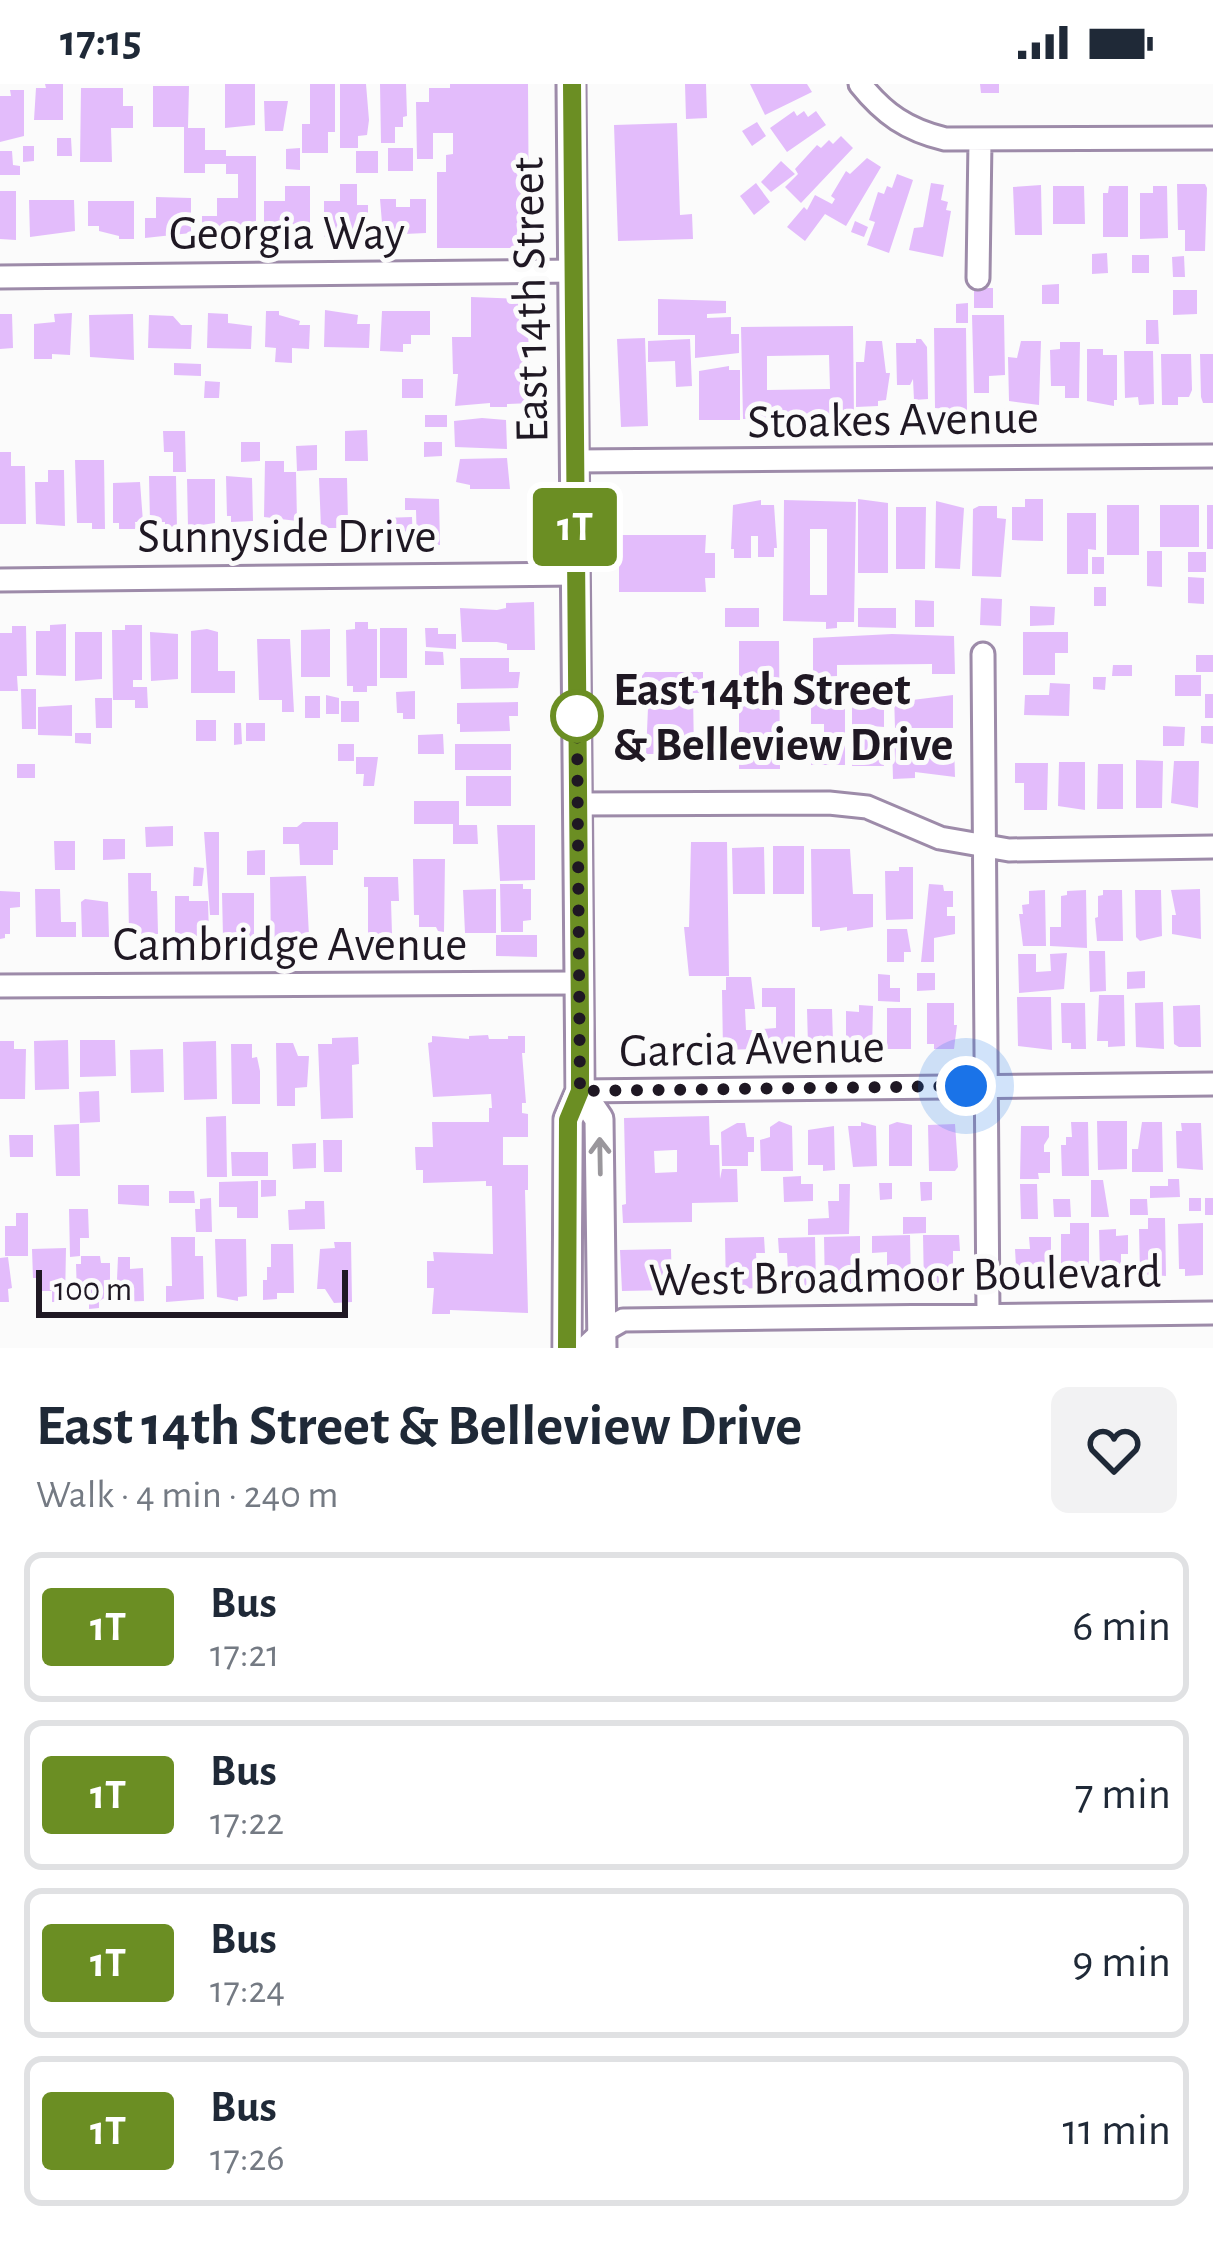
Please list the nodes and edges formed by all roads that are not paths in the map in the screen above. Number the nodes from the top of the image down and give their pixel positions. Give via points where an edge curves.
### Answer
1 (572, 84) edge
2 (860, 84) edge
3 (1213, 138) edge
4 (980, 141) junction
5 (574, 271) junction
6 (0, 277) edge
7 (978, 278) dead end
8 (1213, 456) edge
9 (575, 461) junction
10 (575, 574) junction
11 (0, 580) edge
12 (983, 654) dead end
13 (578, 804) junction
14 (987, 844) junction
15 (1213, 847) edge
16 (580, 983) junction
17 (0, 986) edge
18 (1213, 1084) edge
19 (986, 1085) junction
20 (580, 1091) junction
21 (1213, 1313) edge
22 (988, 1315) junction
23 (596, 1342) edge
24 (566, 1348) edge

1 - 5 main road, East 14th Street
2 - 4 street via 892,120 920,134
3 - 4 street
4 - 7 street
5 - 6 street, Georgia Way
5 - 9 main road, East 14th Street
8 - 9 street, Stoakes Avenue
9 - 10 main road, East 14th Street
10 - 11 street, Sunnyside Drive
10 - 13 main road, East 14th Street
12 - 14 street
13 - 14 street via 829,803
13 - 16 main road, East 14th Street
14 - 15 street
14 - 19 street
16 - 17 street, Cambridge Avenue
16 - 20 main road, East 14th Street
18 - 19 street, Garcia Avenue
19 - 20 street, Garcia Avenue
19 - 22 street
23 -> 20 main road, East 14th Street via 599,1119
20 - 24 main road, East 14th Street via 568,1120
21 - 22 street, West Broadmoor Boulevard
22 - 23 street, West Broadmoor Boulevard via 623,1320

